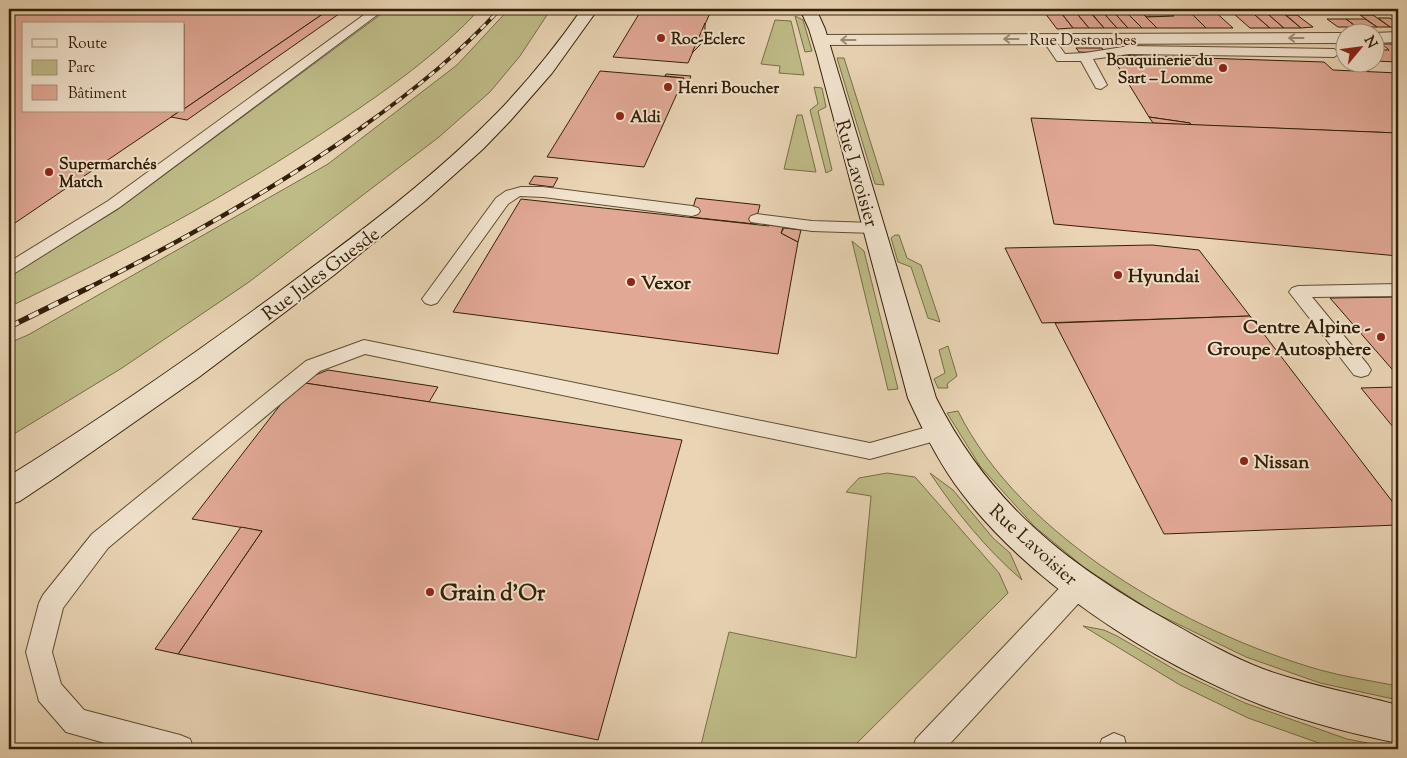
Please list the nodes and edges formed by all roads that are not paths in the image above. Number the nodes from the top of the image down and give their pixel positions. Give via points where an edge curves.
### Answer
1 (379, 9) edge
2 (590, 9) edge
3 (776, 9) edge
4 (809, 10) edge
5 (1398, 37) edge
6 (1334, 38) edge
7 (1384, 38) edge
8 (1048, 39) junction
9 (820, 40) junction
10 (1334, 53) dead end
11 (1086, 58) junction
12 (1101, 85) dead end
13 (692, 211) dead end
14 (757, 219) dead end
15 (874, 228) junction
16 (9, 269) edge
17 (1398, 290) edge
18 (431, 299) dead end
19 (1361, 370) dead end
20 (938, 432) junction
21 (9, 492) edge
22 (1079, 585) junction
23 (1398, 724) edge
24 (180, 749) edge
25 (926, 749) edge

1 - 16 lane via 114,204
2 - 21 street, Rue Jules Guesde via 554,60 514,106 415,199 210,356
3 - 4 lane
4 - 9 street, Rue Lavoisier
5 - 7 street
6 -> 8 street, Rue Destombes
8 -> 9 street, Rue Destombes
8 - 11 lane via 1061,58
9 - 15 street, Rue Lavoisier
10 - 11 lane via 1129,50
11 - 12 lane
13 - 18 lane via 543,192 511,193
14 - 15 lane via 812,226
15 - 20 street, Rue Lavoisier via 922,398
17 - 19 lane via 1298,292
20 - 22 street, Rue Lavoisier via 964,472 1004,520
20 - 24 lane via 870,452 364,347 313,366 100,541 52,603 39,652 49,691 70,716 76,722
22 - 23 street, Rue Lavoisier via 1151,632 1230,672 1311,702
22 - 25 lane

